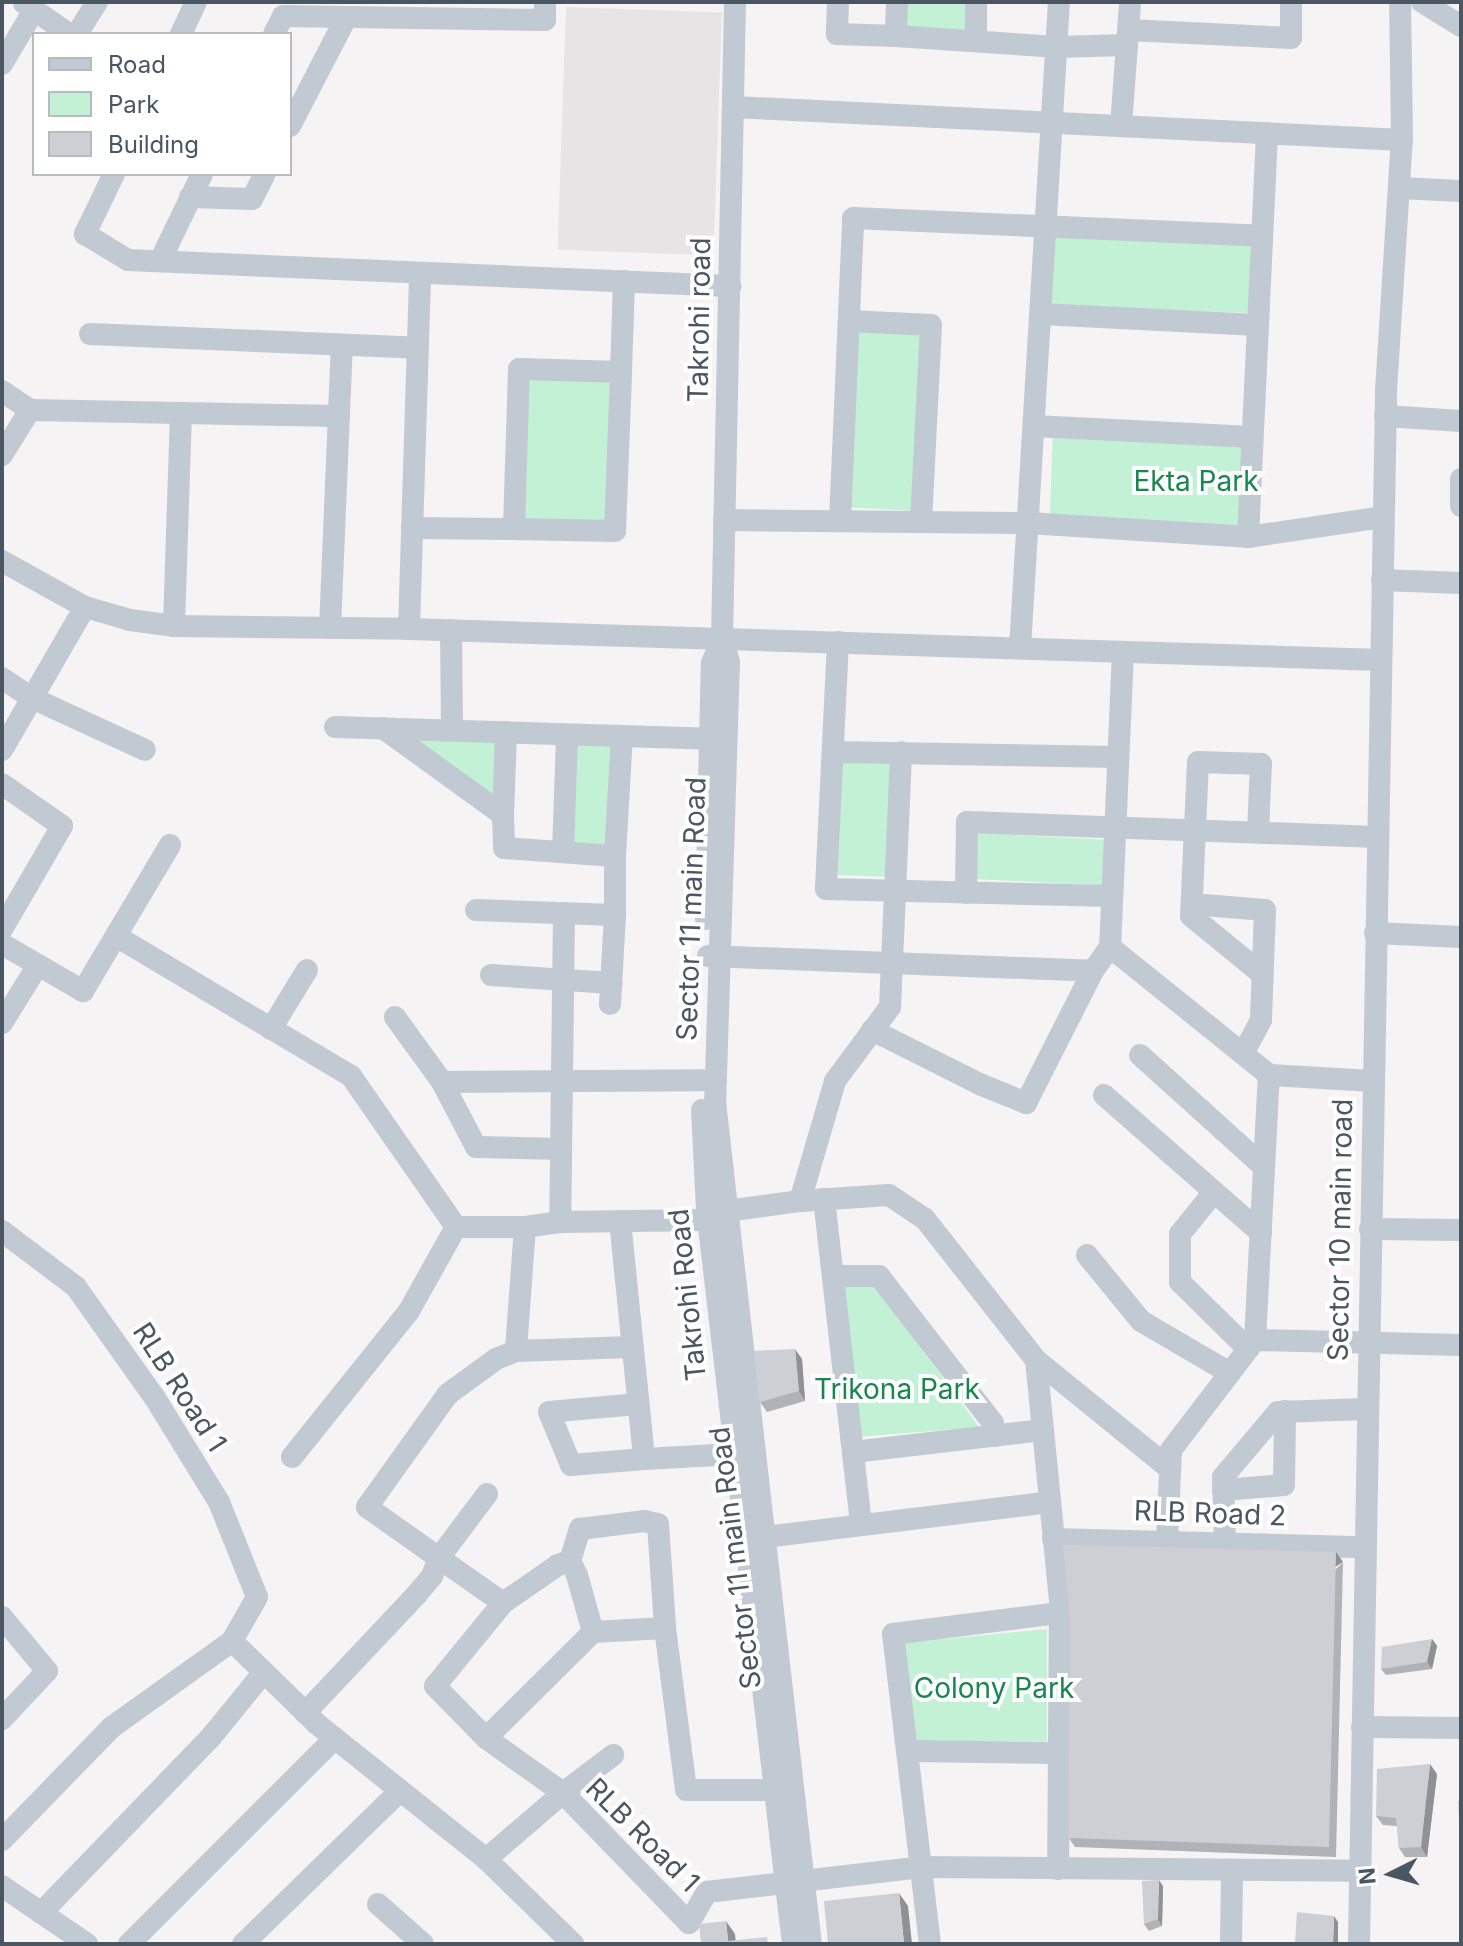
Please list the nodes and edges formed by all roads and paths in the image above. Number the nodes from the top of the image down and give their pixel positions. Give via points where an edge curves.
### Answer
1 (96, 2) edge
2 (196, 2) edge
3 (545, 2) edge
4 (735, 2) edge
5 (838, 2) edge
6 (897, 2) edge
7 (976, 2) edge
8 (1059, 2) edge
9 (1130, 2) edge
10 (1291, 2) edge
11 (1400, 2) edge
12 (1422, 2) edge
13 (28, 6) edge
14 (346, 18) junction
15 (1461, 26) edge
16 (66, 32) edge
17 (78, 32) edge
18 (182, 32) edge
19 (275, 32) edge
20 (896, 36) junction
21 (1128, 38) junction
22 (976, 41) junction
23 (1056, 47) junction
24 (2, 64) edge
25 (734, 107) junction
26 (292, 122) edge
27 (1052, 122) junction
28 (1121, 126) junction
29 (1267, 133) junction
30 (1402, 140) junction
31 (113, 176) edge
32 (201, 176) edge
33 (264, 176) edge
34 (1399, 188) junction
35 (1461, 191) edge
36 (190, 197) junction
37 (1046, 227) junction
38 (1262, 236) junction
39 (160, 261) junction
40 (420, 273) junction
41 (624, 281) junction
42 (730, 286) junction
43 (1041, 314) junction
44 (849, 321) junction
45 (1258, 325) junction
46 (90, 334) dead end
47 (342, 345) junction
48 (418, 348) junction
49 (621, 372) junction
50 (2, 391) edge
51 (30, 410) junction
52 (181, 413) junction
53 (339, 416) junction
54 (1385, 416) junction
55 (1461, 421) edge
56 (1034, 426) junction
57 (1252, 437) junction
58 (2, 455) edge
59 (1461, 479) edge
60 (1461, 506) edge
61 (1383, 517) junction
62 (724, 520) junction
63 (840, 521) junction
64 (921, 522) junction
65 (1028, 523) junction
66 (412, 528) junction
67 (514, 529) junction
68 (1248, 537) junction
69 (2, 561) edge
70 (1382, 580) junction
71 (1461, 583) edge
72 (85, 607) junction
73 (174, 626) junction
74 (330, 628) junction
75 (409, 629) junction
76 (451, 630) junction
77 (722, 639) junction
78 (838, 642) junction
79 (1020, 648) junction
80 (1123, 652) junction
81 (1381, 660) junction
82 (2, 678) edge
83 (32, 698) junction
84 (335, 727) dead end
85 (383, 728) junction
86 (452, 730) junction
87 (506, 732) junction
88 (567, 735) junction
89 (622, 736) junction
90 (710, 739) junction
91 (2, 750) edge
92 (145, 750) dead end
93 (833, 752) junction
94 (901, 752) junction
95 (1118, 757) junction
96 (2, 784) edge
97 (503, 815) junction
98 (1115, 826) junction
99 (1195, 829) junction
100 (1258, 832) junction
101 (1377, 837) junction
102 (170, 845) dead end
103 (563, 852) junction
104 (615, 856) junction
105 (897, 891) junction
106 (966, 893) junction
107 (1112, 896) junction
108 (1192, 904) junction
109 (476, 910) dead end
110 (564, 913) junction
111 (615, 915) junction
112 (2, 929) edge
113 (1375, 933) junction
114 (116, 936) junction
115 (1461, 937) edge
116 (2, 944) edge
117 (1110, 947) junction
118 (712, 957) junction
119 (895, 964) junction
120 (38, 965) junction
121 (307, 970) dead end
122 (1093, 971) junction
123 (1262, 974) junction
124 (491, 975) dead end
125 (563, 981) junction
126 (395, 1017) dead end
127 (2, 1023) edge
128 (271, 1029) junction
129 (872, 1030) junction
130 (1243, 1054) junction
131 (1140, 1055) dead end
132 (1269, 1075) junction
133 (702, 1080) junction
134 (1373, 1081) junction
135 (442, 1082) junction
136 (563, 1082) junction
137 (1104, 1095) dead end
138 (561, 1149) junction
139 (1264, 1167) junction
140 (1214, 1192) junction
141 (824, 1199) junction
142 (800, 1201) junction
143 (717, 1216) junction
144 (620, 1221) junction
145 (560, 1222) junction
146 (456, 1227) junction
147 (525, 1227) junction
148 (1370, 1229) junction
149 (1461, 1230) edge
150 (2, 1231) edge
151 (1261, 1233) junction
152 (1087, 1255) dead end
153 (833, 1276) junction
154 (1252, 1345) junction
155 (1367, 1345) junction
156 (1461, 1345) edge
157 (632, 1347) junction
158 (516, 1351) junction
159 (1036, 1360) junction
160 (1230, 1373) junction
161 (638, 1404) junction
162 (1367, 1409) junction
163 (1285, 1411) junction
164 (1043, 1430) junction
165 (994, 1436) junction
166 (853, 1452) junction
167 (735, 1454) junction
168 (292, 1457) dead end
169 (644, 1459) junction
170 (1170, 1469) junction
171 (1223, 1490) junction
172 (487, 1494) dead end
173 (1050, 1502) junction
174 (861, 1525) junction
175 (754, 1539) junction
176 (1053, 1539) junction
177 (1167, 1542) junction
178 (1225, 1544) junction
179 (1364, 1547) junction
180 (439, 1558) junction
181 (570, 1561) junction
182 (503, 1603) junction
183 (1060, 1613) junction
184 (2, 1617) edge
185 (665, 1628) junction
186 (593, 1632) junction
187 (232, 1641) junction
188 (264, 1672) junction
189 (305, 1713) junction
190 (2, 1719) edge
191 (1362, 1727) junction
192 (1461, 1728) edge
193 (335, 1738) junction
194 (486, 1738) junction
195 (907, 1751) junction
196 (1059, 1753) junction
197 (613, 1755) dead end
198 (775, 1790) junction
199 (400, 1791) junction
200 (563, 1793) junction
201 (2, 1840) edge
202 (486, 1859) junction
203 (922, 1867) junction
204 (1058, 1869) junction
205 (1232, 1870) junction
206 (1360, 1871) junction
207 (795, 1883) junction
208 (2, 1886) edge
209 (378, 1904) dead end
210 (41, 1913) junction
211 (560, 1940) edge
212 (75, 1941) edge
213 (247, 1942) edge
214 (129, 1944) edge
215 (423, 1944) edge
216 (793, 1944) edge
217 (811, 1944) edge
218 (930, 1944) edge
219 (1231, 1944) edge
220 (1359, 1944) edge

1 - 17 street
2 - 18 street
3 - 14 street via 545,20
4 - 25 street, Takrohi road
5 - 20 street via 837,34
6 - 20 street
7 - 22 street
8 - 23 street
9 - 21 street
10 - 21 street via 1291,38
11 - 30 street, Sector 10 main road
12 - 15 street
13 - 16 street
13 - 24 street
14 - 19 street via 283,16
14 - 26 street
20 - 22 street
21 - 23 street
21 - 28 street
22 - 23 street
23 - 27 street
25 - 27 street
25 - 42 street, Takrohi road
27 - 28 street
27 - 37 street
28 - 29 street
29 - 30 street
29 - 38 street
30 - 34 street, Sector 10 main road
31 - 39 street via 85,234 128,260
32 - 36 street
33 - 36 street via 252,199
34 - 35 street
34 - 54 street, Sector 10 main road
36 - 39 street
37 - 38 street
37 - 43 street
37 - 44 street via 853,218
38 - 45 street
39 - 40 street
40 - 41 street
40 - 48 street
41 - 42 street
41 - 49 street
42 - 62 street, Takrohi road
43 - 45 street
43 - 56 street
44 - 63 street
44 - 64 street via 931,325
45 - 57 street
46 - 47 street
47 - 48 street
47 - 53 street
48 - 66 street
49 - 67 street via 615,531
49 - 67 street via 519,369
50 - 51 street
51 - 52 street
51 - 58 street
52 - 53 street
52 - 73 street
53 - 74 street
54 - 55 street
54 - 61 street, Sector 10 main road
56 - 57 street
56 - 65 street
57 - 68 street
59 - 60 street
61 - 68 street
61 - 70 street, Sector 10 main road
62 - 63 street
62 - 77 street, Takrohi road
63 - 64 street
64 - 65 street
65 - 68 street
65 - 79 street
66 - 67 street
66 - 75 street
69 - 72 street
70 - 71 street
70 - 81 street, Sector 10 main road
72 - 73 street
72 - 83 street
73 - 74 street
74 - 75 street
75 - 76 street
76 - 77 street
76 - 86 street
77 - 78 street
77 - 90 street, Takrohi Road via 712,663
77 - 118 street, Sector 11 main Road via 729,662
78 - 79 street
78 - 93 street
79 - 80 street
80 - 81 street
80 - 95 street
81 - 101 street, Sector 10 main road
82 - 83 street
83 - 91 street
83 - 92 street
84 - 85 street
85 - 86 street
85 - 97 street
86 - 87 street
87 - 88 street
87 - 97 street
88 - 89 street
88 - 103 street
89 - 90 street
89 - 104 street
90 - 118 street, Takrohi Road
93 - 94 street
93 - 105 street via 826,889
94 - 95 street
94 - 105 street
95 - 98 street
96 - 112 street via 62,826
97 - 103 street via 504,848
98 - 99 street
98 - 106 street via 967,822
98 - 107 street
99 - 100 street
99 - 100 street via 1198,762 1261,764
99 - 108 street
100 - 101 street
101 - 113 street, Sector 10 main road
102 - 114 street
103 - 104 street
104 - 111 street
105 - 106 street
105 - 119 street
106 - 107 street
107 - 117 street
108 - 123 street via 1191,916
108 - 123 street via 1265,910
109 - 110 street
110 - 111 street
110 - 125 street
111 - 125 street via 611,994
113 - 115 street
113 - 134 street, Sector 10 main road
114 - 120 street via 83,991
114 - 128 street
116 - 120 street
117 - 122 street
117 - 130 street
118 - 119 street
118 - 133 street, Takrohi Road
118 - 143 street, Sector 11 main Road
119 - 122 street
119 - 129 street via 890,1007
120 - 127 street
121 - 128 street
122 - 129 street via 1026,1103
123 - 130 street via 1261,1020
124 - 125 street
125 - 136 street
126 - 135 street
128 - 146 street via 351,1076
129 - 142 street via 835,1081
130 - 132 street
131 - 139 street
132 - 134 street
132 - 139 street
133 - 136 street
133 - 143 street, Takrohi Road
134 - 148 street, Sector 10 main road
135 - 136 street
135 - 138 street via 476,1147
136 - 138 street
137 - 140 street
138 - 145 street
139 - 151 street
140 - 151 street
140 - 154 street via 1180,1234 1180,1282
141 - 142 street
141 - 153 street
141 - 159 street via 889,1195 925,1219
142 - 143 street
143 - 144 street
143 - 167 street, Takrohi Road
143 - 175 street, Sector 11 main Road
144 - 145 street
144 - 157 street
145 - 147 street
146 - 147 street
146 - 168 street via 409,1311
147 - 158 street
148 - 149 street
148 - 155 street, Sector 10 main road
150 - 187 street, RLB Road 1 via 76,1287 155,1398 219,1502 257,1597
151 - 154 street
152 - 160 street via 1141,1321
153 - 165 street via 879,1276 993,1423
153 - 166 street
154 - 155 street
154 - 160 street
155 - 156 street
155 - 162 street, Sector 10 main road
157 - 158 street
157 - 161 street
158 - 180 street via 448,1394 367,1507
159 - 164 street
159 - 170 street
160 - 170 street via 1171,1450
161 - 169 street
161 - 169 street via 549,1412 571,1465
162 - 163 street
162 - 179 street, Sector 10 main road
163 - 171 street via 1278,1412 1223,1477
163 - 171 street via 1284,1485
164 - 165 street
164 - 173 street
165 - 166 street
166 - 174 street
167 - 169 street
167 - 175 street, Takrohi Road
170 - 177 street
171 - 178 street
172 - 180 street
173 - 174 street
173 - 176 street
174 - 175 street
175 - 198 street, Takrohi Road
175 - 207 street, Sector 11 main Road
176 - 177 street, RLB Road 2
176 - 183 street
177 - 178 street, RLB Road 2
178 - 179 street, RLB Road 2
179 - 191 street, Sector 10 main road
180 - 182 street
180 - 189 street via 417,1594
181 - 182 street
181 - 185 street via 580,1529 658,1524
181 - 186 street
182 - 194 street via 435,1686
183 - 195 street via 893,1634
183 - 196 street
184 - 190 street via 47,1671
185 - 186 street
185 - 198 street via 686,1790
186 - 194 street
187 - 188 street
187 - 201 street via 112,1727
188 - 189 street
188 - 210 street via 211,1737
189 - 193 street
191 - 192 street
191 - 206 street, Sector 10 main road
193 - 199 street
193 - 214 street
194 - 200 street
195 - 196 street
195 - 203 street
196 - 204 street
197 - 200 street
198 - 207 street, Takrohi Road
199 - 202 street
199 - 213 street
200 - 202 street, RLB Road 1
200 - 207 street, RLB Road 1 via 689,1923 707,1892
202 - 211 street
203 - 204 street, RLB Road 1
203 - 207 street, RLB Road 1
203 - 218 street
204 - 205 street, RLB Road 1
205 - 206 street, RLB Road 1
205 - 219 street
206 - 220 street, Sector 10 main road
207 - 216 street, Takrohi Road
207 - 217 street, Sector 11 main Road
208 - 210 street
209 - 215 street
210 - 212 street

